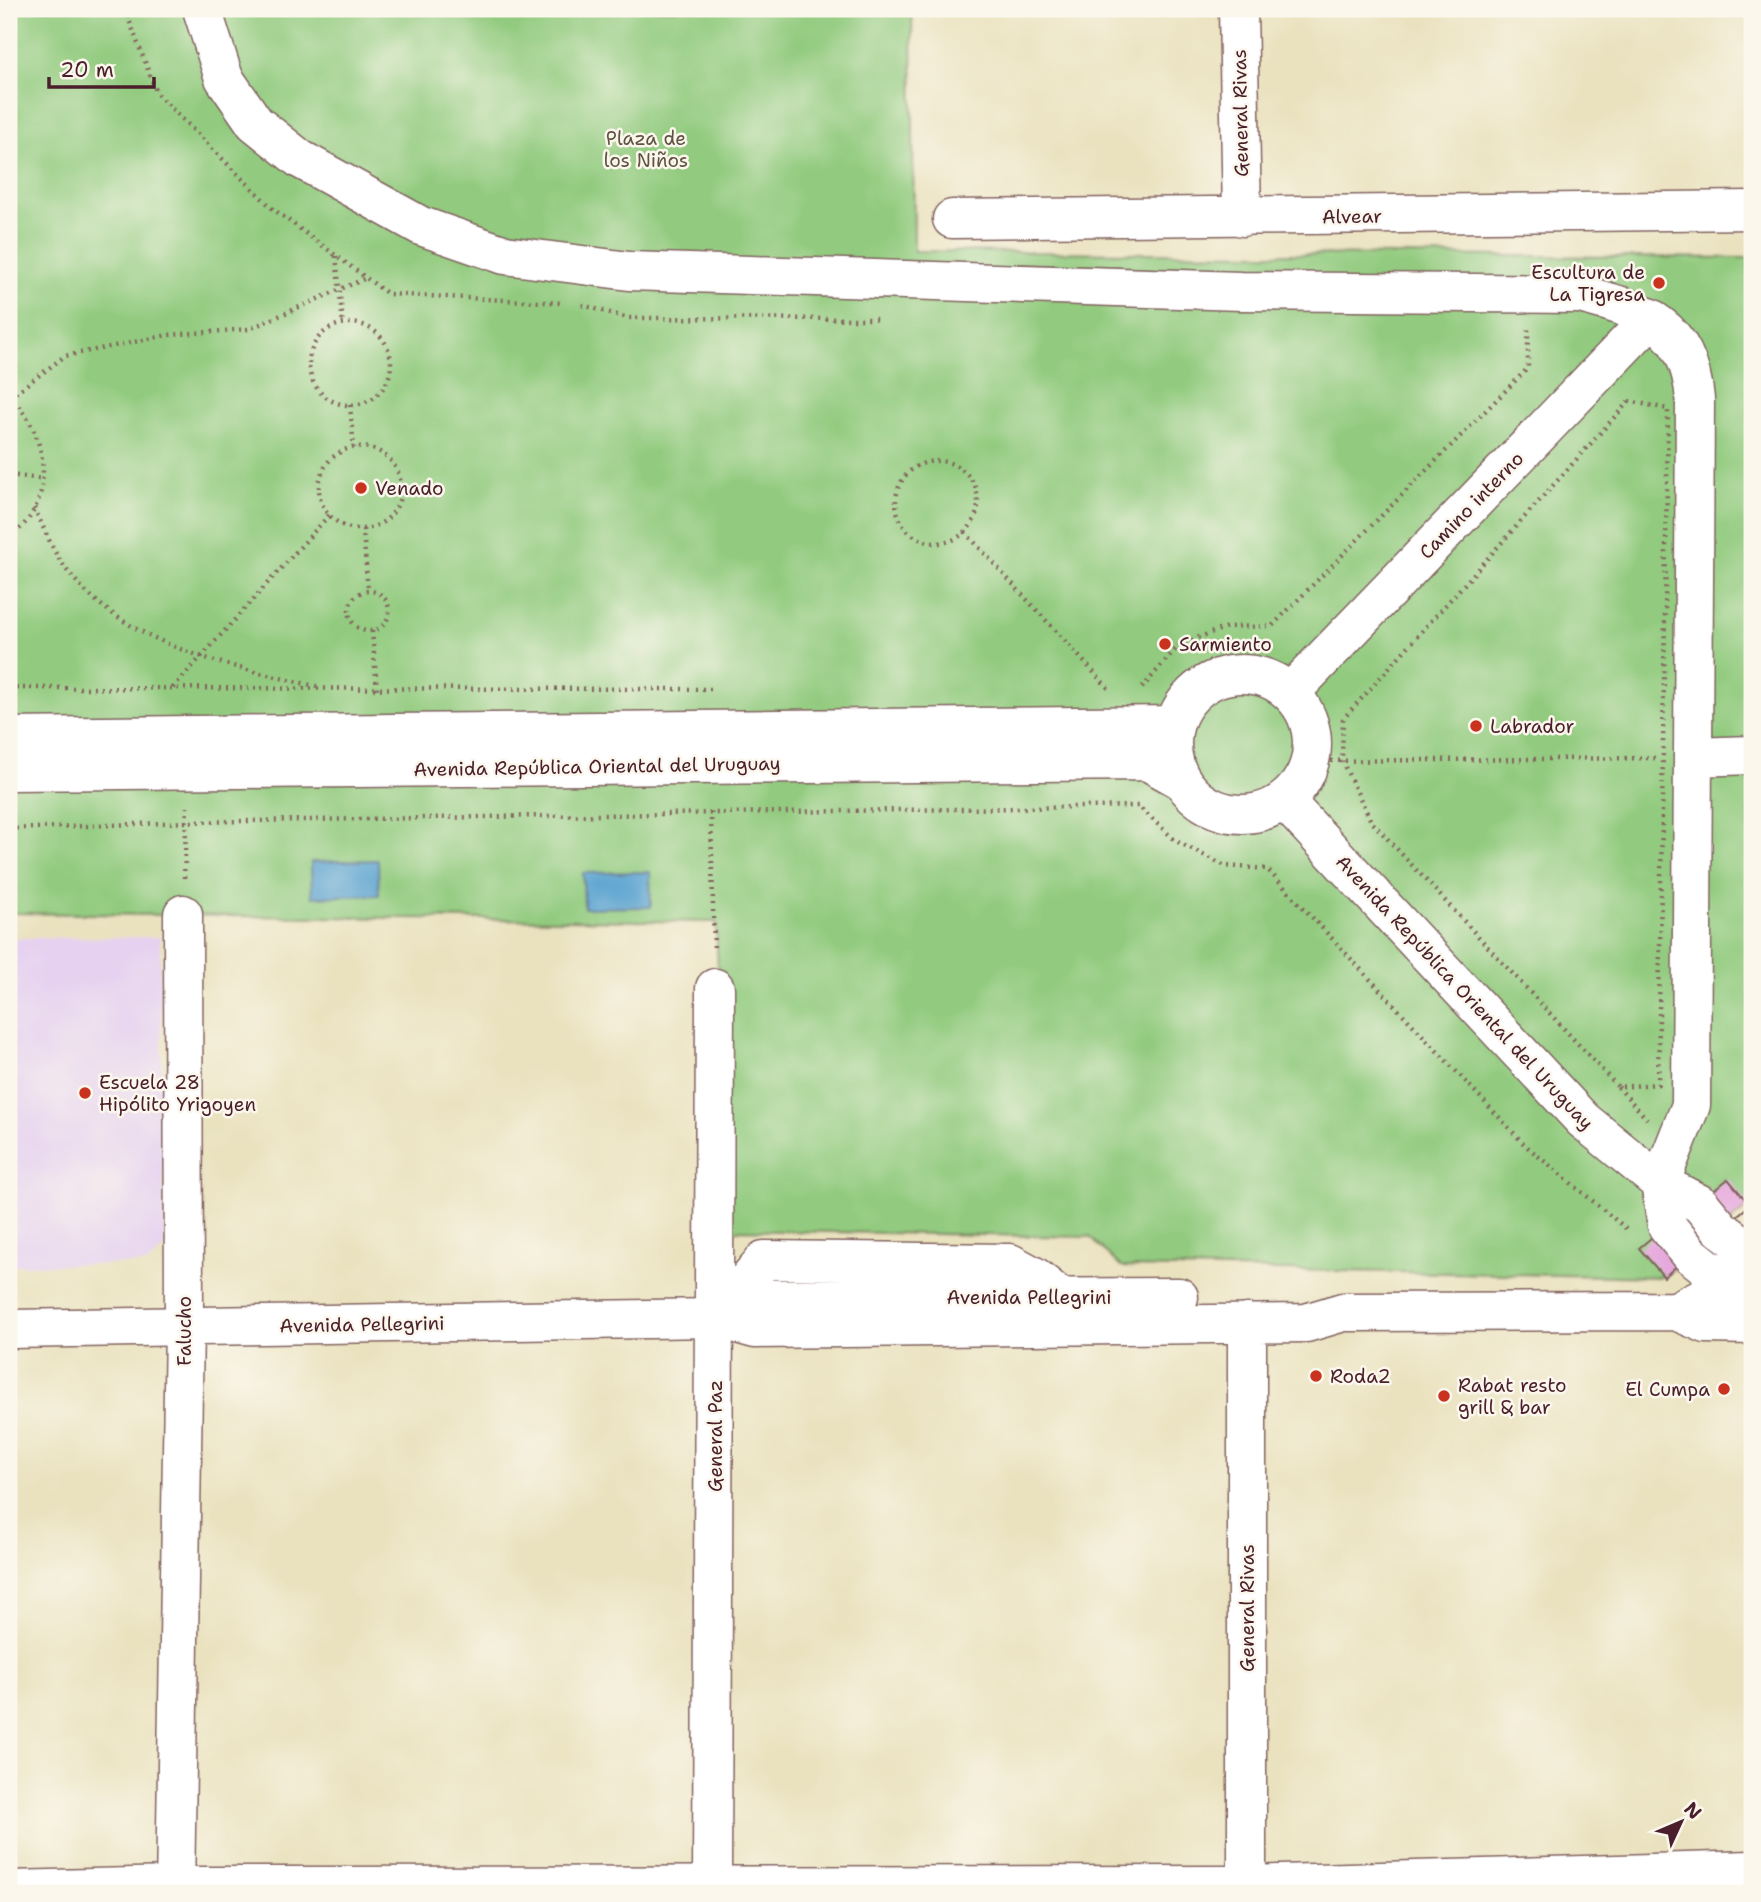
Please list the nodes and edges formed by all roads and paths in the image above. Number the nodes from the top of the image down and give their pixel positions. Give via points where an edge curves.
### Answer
1 (125, 9) edge
2 (202, 9) edge
3 (1238, 9) edge
4 (1752, 210) edge
5 (1242, 217) junction
6 (951, 219) dead end
7 (336, 256) junction
8 (366, 278) junction
9 (340, 289) junction
10 (1651, 318) junction
11 (891, 320) dead end
12 (1528, 322) dead end
13 (343, 324) junction
14 (10, 396) edge
15 (350, 405) junction
16 (354, 447) junction
17 (9, 475) edge
18 (43, 479) junction
19 (34, 508) junction
20 (330, 514) junction
21 (363, 528) junction
22 (965, 532) junction
23 (9, 537) edge
24 (368, 591) junction
25 (372, 631) junction
26 (202, 655) junction
27 (9, 688) edge
28 (172, 689) junction
29 (330, 689) junction
30 (377, 689) junction
31 (723, 689) dead end
32 (1097, 690) dead end
33 (1111, 690) junction
34 (1120, 690) dead end
35 (1130, 690) dead end
36 (1290, 693) junction
37 (1174, 725) junction
38 (9, 737) edge
39 (1752, 755) edge
40 (1678, 757) junction
41 (1326, 761) junction
42 (186, 770) junction
43 (9, 771) edge
44 (1181, 780) junction
45 (1284, 800) junction
46 (711, 811) junction
47 (187, 822) junction
48 (9, 829) edge
49 (183, 914) joint
50 (715, 988) joint
51 (1660, 1183) junction
52 (1640, 1240) dead end
53 (1752, 1252) edge
54 (1752, 1281) edge
55 (1752, 1296) edge
56 (1676, 1311) junction
57 (1343, 1312) junction
58 (716, 1318) junction
59 (1247, 1323) junction
60 (1752, 1325) edge
61 (184, 1326) junction
62 (9, 1329) edge
63 (1752, 1870) edge
64 (712, 1885) junction
65 (1247, 1889) edge
66 (9, 1890) edge
67 (175, 1890) edge

1 - 7 path via 157,94 273,209
2 - 10 street via 224,78 264,130 300,159 421,226 505,255 629,271 1241,291 1580,294 1630,307
3 - 5 street, General Rivas
4 - 5 street, Alvear
5 - 6 street, Alvear
7 - 8 path
7 - 9 path
8 - 9 path
8 - 11 path via 388,294 577,303 628,318
9 - 13 path
9 - 14 path via 249,329 168,335 65,356
10 - 36 street, Camino interno
10 - 40 street via 1682,348 1693,371
12 - 35 path via 1528,368 1272,626 1227,627 1181,644 1140,690
13 - 15 path via 320,335 309,359 309,373 323,395
13 - 15 path via 370,329 388,349 390,363 383,388 362,404
14 - 18 path via 31,420 42,448
15 - 16 path
16 - 20 path via 341,451 323,470 320,496
16 - 21 path via 381,452 398,473 401,486 394,512
17 - 18 path
18 - 19 path
19 - 23 path
19 - 26 path via 68,573 103,610 158,640
20 - 21 path via 345,526
20 - 26 path
21 - 24 path
22 - 22 path via 936,543 907,530 896,501 904,478 913,469 933,462 953,464 964,472 978,495 973,522
22 - 33 path
24 - 25 path via 381,594 390,611 384,624
24 - 25 path via 353,599 349,611 354,624
25 - 30 path
26 - 28 path
26 - 29 path
27 - 28 path
28 - 29 path
29 - 30 path
30 - 31 path
32 - 33 path
33 - 34 path
36 - 37 street via 1254,674 1213,679 1195,690
36 - 41 street via 1302,707
37 - 38 street, Avenida República Oriental del Uruguay
37 - 44 street via 1171,744
39 - 40 street
40 - 41 path
40 - 41 path via 1658,1084 1618,1087 1371,821
40 - 41 path via 1668,409 1629,401 1343,719
40 - 51 street via 1691,1105
41 - 45 street
42 - 43 street, Avenida República Oriental del Uruguay
42 - 44 street, Avenida República Oriental del Uruguay via 1147,761
42 - 47 path
44 - 45 street via 1196,798 1239,815 1263,812
45 - 51 street, Avenida República Oriental del Uruguay via 1583,1120
46 - 47 path
46 - 50 path
46 - 52 path via 1138,806 1176,841 1225,866 1267,869 1525,1145
47 - 48 path
47 - 49 path
49 - 61 street, Falucho
50 - 58 street, General Paz
51 - 53 street, Avenida República Oriental del Uruguay via 1700,1204 1721,1229
51 - 54 street via 1667,1226 1691,1255 1710,1270
55 - 56 street, Avenida Pellegrini via 1705,1296
56 - 57 street, Avenida Pellegrini
56 - 60 street, Avenida Pellegrini via 1706,1324
57 - 58 street, Avenida Pellegrini via 1303,1299 758,1299
57 - 59 street, Avenida Pellegrini via 1306,1324
58 - 59 street, Avenida Pellegrini via 755,1329
58 - 61 street, Avenida Pellegrini
58 - 64 street, General Paz
59 - 65 street, General Rivas
61 - 62 street, Avenida Pellegrini
61 - 67 street, Falucho
63 - 65 street
64 - 65 street
64 - 67 street
66 - 67 street

